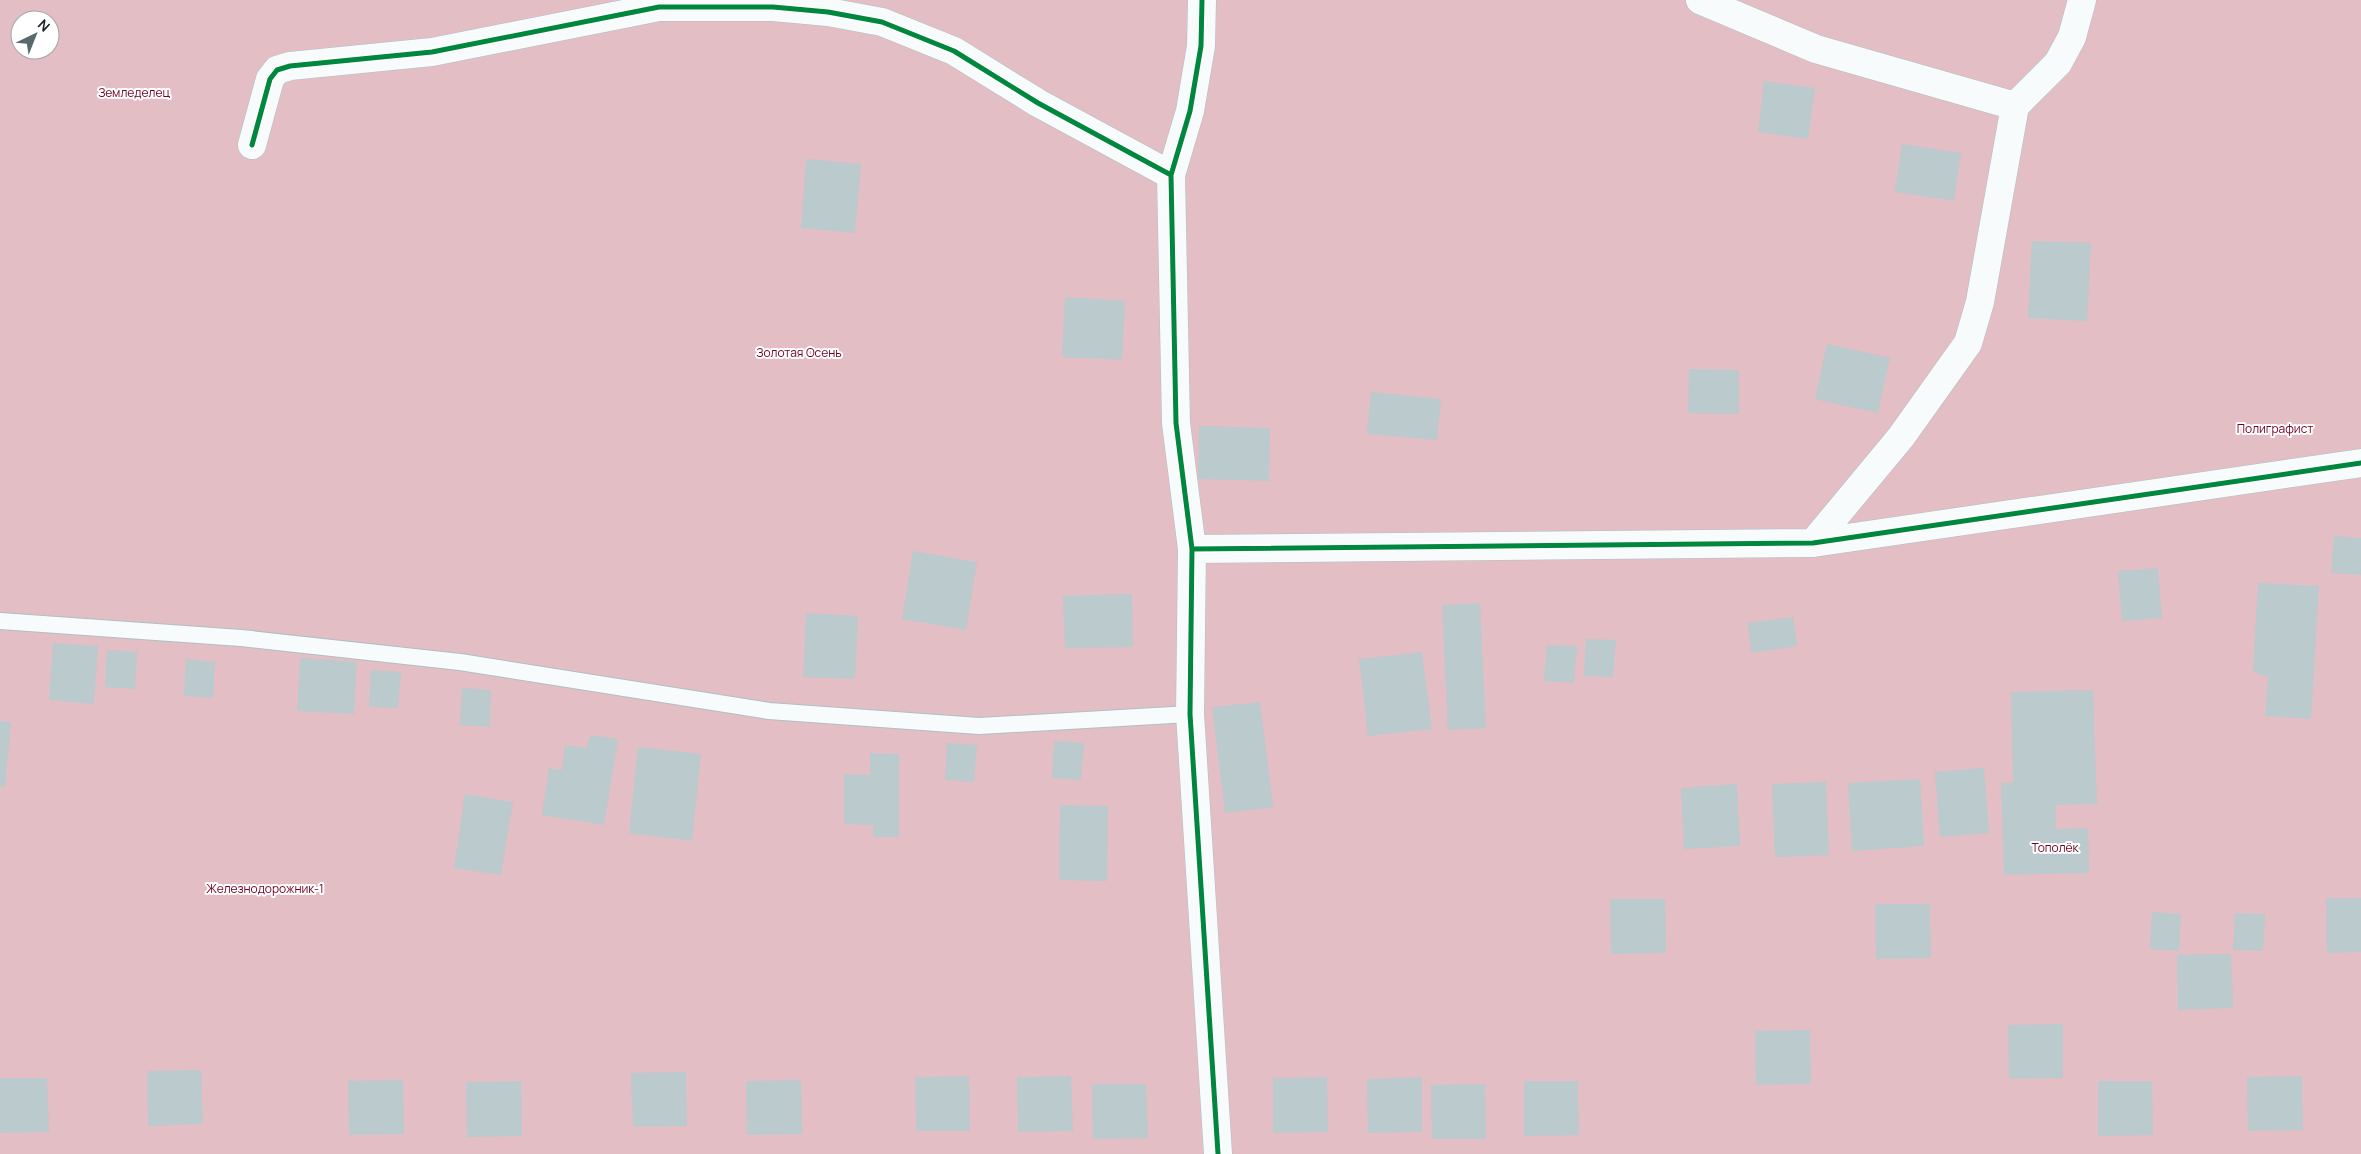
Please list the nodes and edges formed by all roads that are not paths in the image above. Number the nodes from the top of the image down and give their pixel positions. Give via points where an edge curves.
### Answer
1 (1202, 0) edge
2 (1700, 0) edge
3 (2082, 0) edge
4 (2015, 106) junction
5 (252, 145) dead end
6 (1171, 175) junction
7 (2361, 463) edge
8 (1813, 542) junction
9 (1192, 549) junction
10 (0, 622) edge
11 (1190, 714) junction
12 (1218, 1154) edge

1 - 6 street via 1201,46 1190,111
2 - 4 street via 1816,49
3 - 4 street via 2072,37 2058,63
4 - 8 street via 1980,302 1968,343 1901,437
5 - 6 street via 270,79 277,70 290,66 432,52 660,7 773,7 828,12 882,22 954,50 1038,102
6 - 9 street via 1176,423
7 - 8 street
8 - 9 street
9 - 11 street
10 - 11 lane via 241,638 451,661 778,712 979,726
11 - 12 street

